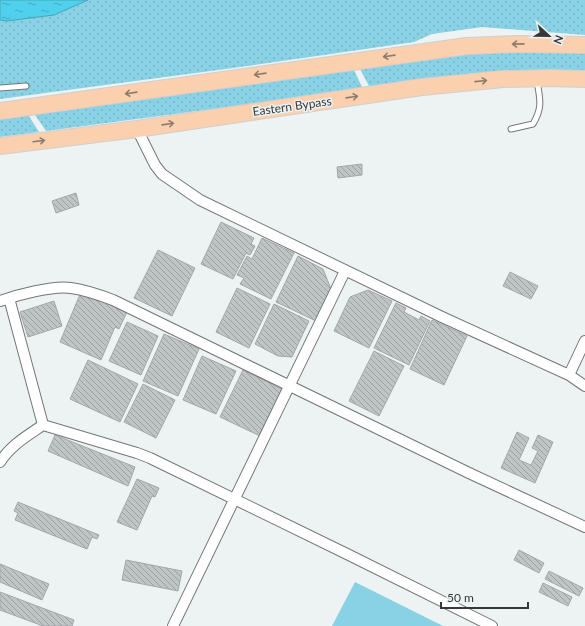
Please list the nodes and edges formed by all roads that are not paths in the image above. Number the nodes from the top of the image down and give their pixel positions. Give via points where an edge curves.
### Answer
1 (585, 45) edge
2 (537, 78) junction
3 (585, 79) edge
4 (26, 86) dead end
5 (0, 88) edge
6 (0, 111) edge
7 (137, 129) junction
8 (511, 129) dead end
9 (0, 146) edge
10 (345, 271) junction
11 (5, 299) edge
12 (585, 341) edge
13 (569, 375) junction
14 (289, 386) junction
15 (585, 386) edge
16 (43, 425) junction
17 (0, 462) edge
18 (235, 499) junction
19 (585, 527) edge
20 (173, 626) edge
21 (492, 626) edge

1 -> 6 highway via 467,46
2 - 3 highway, Eastern Bypass
7 -> 2 highway, Eastern Bypass via 422,87
2 - 8 lane via 539,114 533,124
4 - 5 lane
9 -> 7 highway, Eastern Bypass
7 - 10 street via 162,174 194,196
10 - 13 street
10 - 14 street
11 - 14 street via 59,287 97,294
11 - 16 street
12 - 13 street
13 - 15 street
14 - 18 street
14 - 19 street
16 - 17 street via 16,444
16 - 18 street via 137,453
18 - 20 street
18 - 21 street

